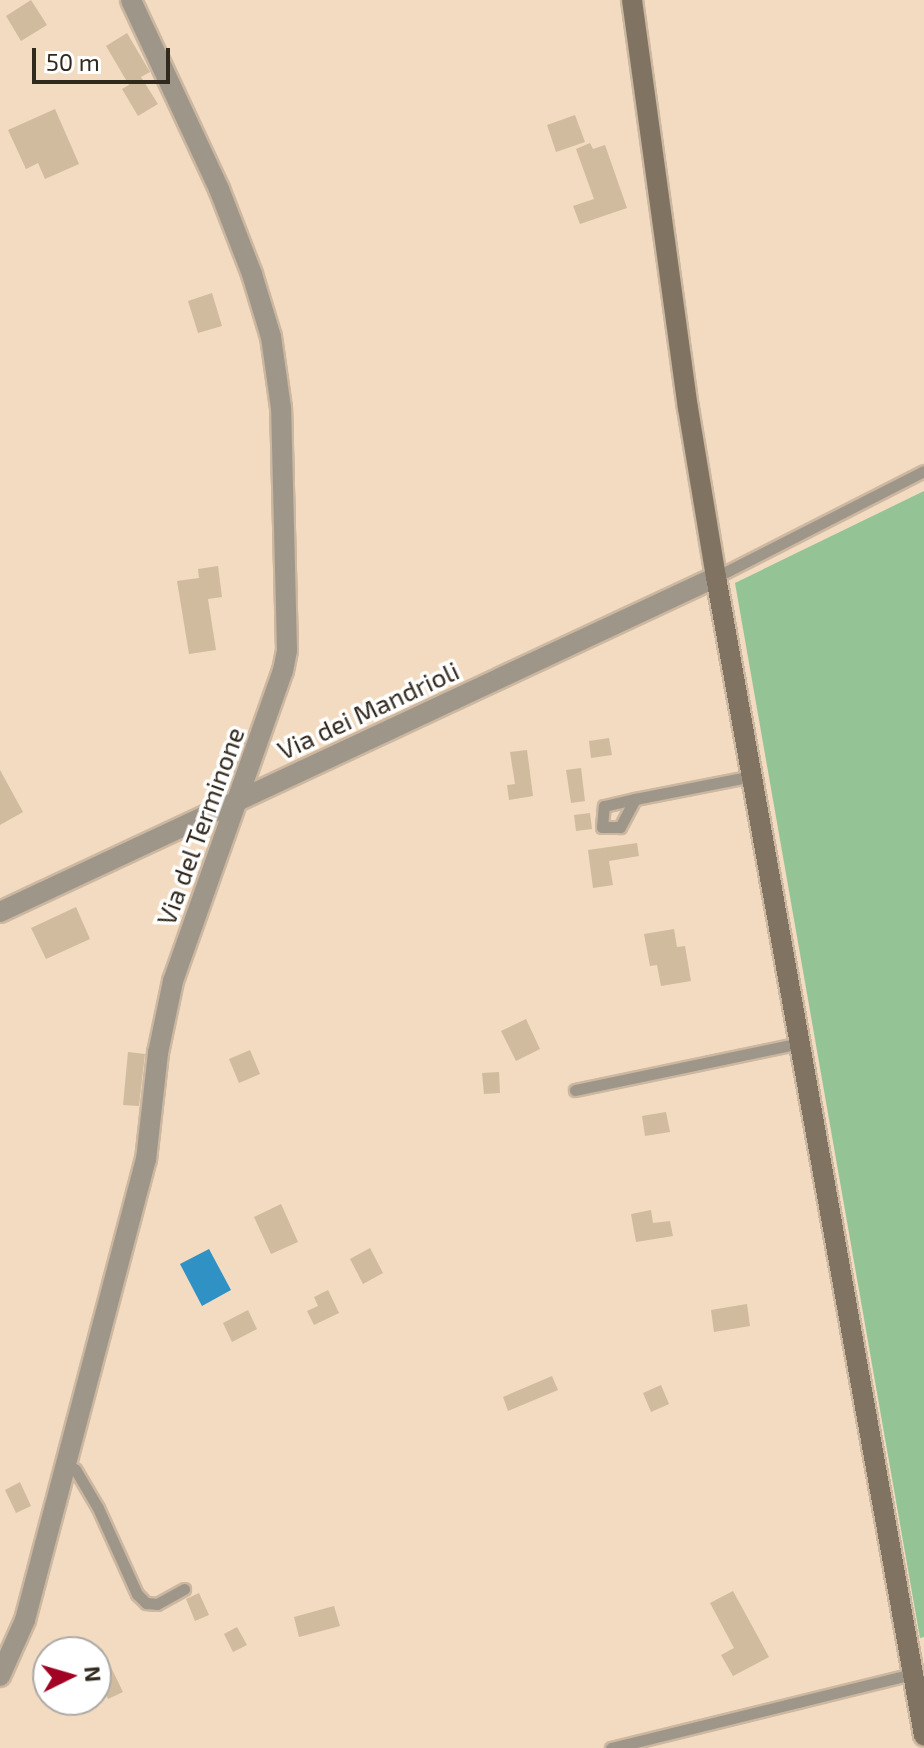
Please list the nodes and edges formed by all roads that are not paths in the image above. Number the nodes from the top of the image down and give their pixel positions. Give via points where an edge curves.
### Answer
1 (131, 0) edge
2 (632, 0) edge
3 (924, 471) edge
4 (716, 577) junction
5 (752, 776) junction
6 (635, 799) dead end
7 (237, 800) junction
8 (0, 912) edge
9 (800, 1043) junction
10 (575, 1090) dead end
11 (75, 1469) dead end
12 (184, 1589) dead end
13 (913, 1674) junction
14 (0, 1676) edge
15 (924, 1735) edge
16 (611, 1748) edge

1 - 7 street, Via del Terminone via 219,189 252,274 271,337 281,408 287,650
2 - 4 main road
3 - 4 lane
4 - 5 main road
4 - 7 street, Via dei Mandrioli
5 - 6 lane
5 - 9 main road
7 - 8 street, Via dei Mandrioli
7 - 14 street, Via del Terminone via 173,981 158,1053 146,1160 25,1620
9 - 10 lane
9 - 13 main road
11 - 12 lane via 137,1594 146,1603 157,1604
13 - 15 main road
13 - 16 lane

